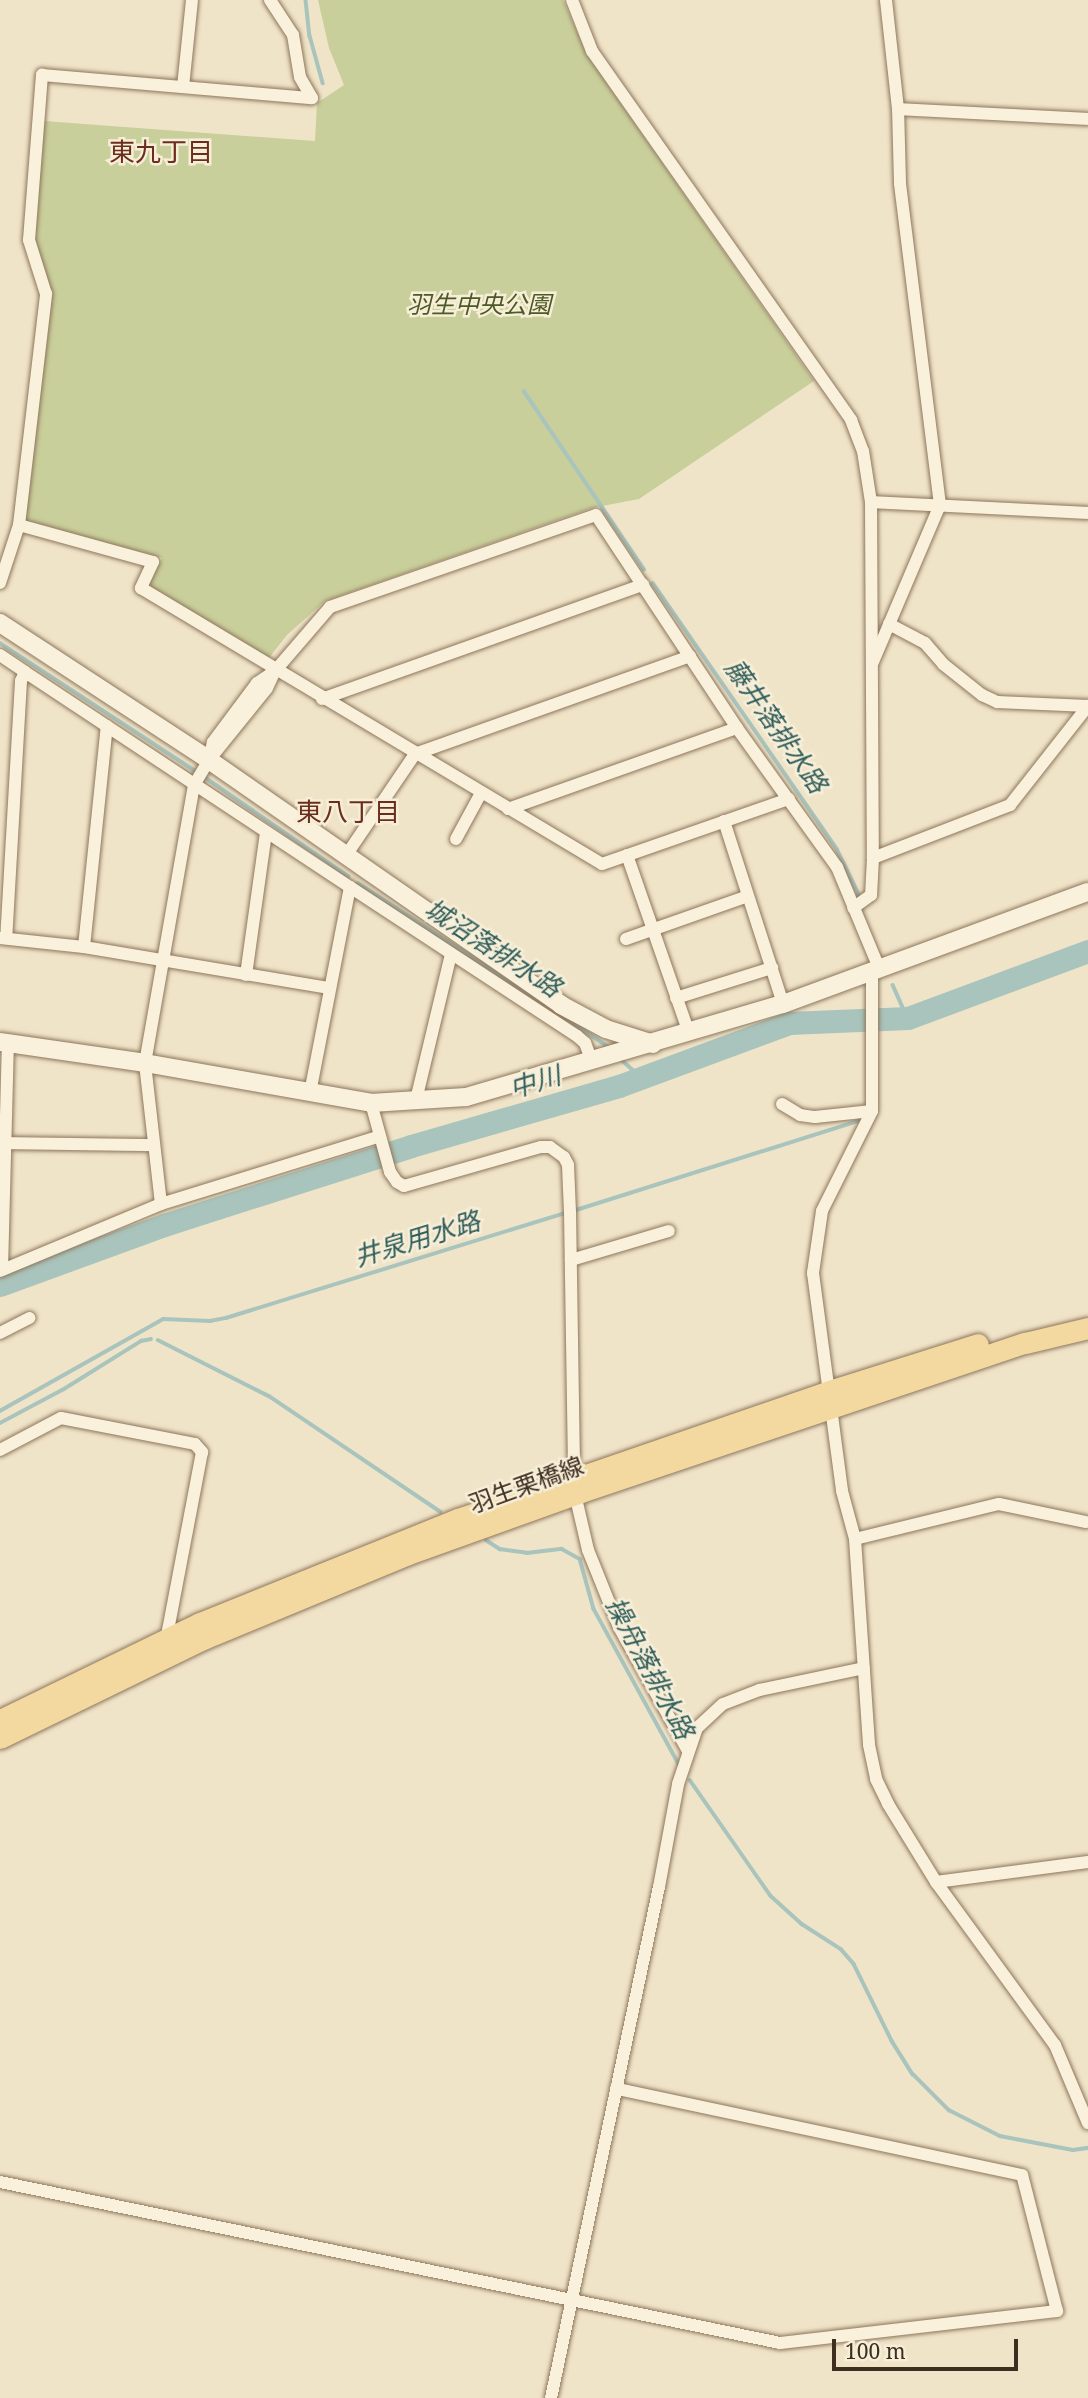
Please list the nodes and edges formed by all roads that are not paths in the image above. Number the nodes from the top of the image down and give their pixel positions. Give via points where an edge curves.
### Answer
1 (182, 0) edge
2 (192, 0) edge
3 (270, 0) edge
4 (572, 0) edge
5 (886, 0) edge
6 (183, 87) junction
7 (898, 109) junction
8 (1088, 119) edge
9 (871, 502) junction
10 (940, 505) junction
11 (1088, 513) edge
12 (19, 525) junction
13 (0, 583) edge
14 (643, 586) junction
15 (0, 623) edge
16 (889, 624) junction
17 (0, 655) edge
18 (690, 656) junction
19 (870, 668) junction
20 (275, 671) junction
21 (25, 672) junction
22 (322, 699) junction
23 (107, 726) junction
24 (737, 728) junction
25 (415, 754) junction
26 (209, 760) junction
27 (194, 785) junction
28 (481, 793) junction
29 (789, 799) junction
30 (508, 809) junction
31 (0, 810) edge
32 (15, 812) junction
33 (724, 821) junction
34 (267, 832) junction
35 (456, 839) dead end
36 (627, 855) junction
37 (873, 858) junction
38 (352, 862) junction
39 (348, 886) junction
40 (1088, 892) edge
41 (748, 896) junction
42 (853, 908) junction
43 (653, 929) junction
44 (3, 938) edge
45 (626, 939) dead end
46 (84, 947) junction
47 (451, 954) junction
48 (163, 962) junction
49 (772, 968) junction
50 (876, 969) junction
51 (246, 975) junction
52 (330, 988) junction
53 (676, 998) junction
54 (783, 1004) junction
55 (689, 1033) junction
56 (4, 1043) edge
57 (653, 1044) junction
58 (592, 1061) junction
59 (145, 1063) junction
60 (310, 1093) junction
61 (416, 1100) junction
62 (371, 1103) junction
63 (782, 1104) dead end
64 (872, 1111) junction
65 (381, 1141) junction
66 (5, 1143) junction
67 (154, 1145) junction
68 (161, 1204) junction
69 (669, 1231) dead end
70 (571, 1259) junction
71 (1, 1270) edge
72 (1088, 1315) edge
73 (29, 1318) dead end
74 (1088, 1328) edge
75 (0, 1333) edge
76 (830, 1400) junction
77 (0, 1450) edge
78 (575, 1487) junction
79 (1086, 1522) edge
80 (855, 1539) junction
81 (166, 1640) junction
82 (864, 1668) junction
83 (0, 1720) edge
84 (0, 1738) edge
85 (688, 1751) junction
86 (1088, 1862) edge
87 (936, 1882) junction
88 (617, 2090) junction
89 (1088, 2123) edge
90 (0, 2182) edge
91 (571, 2299) junction
92 (551, 2398) edge

1 - 2 street
2 - 6 street
3 - 6 street via 293,35 300,76 312,99
4 - 9 street via 593,51 851,420 863,451
5 - 7 street
6 - 12 street via 42,75 29,240 46,294
7 - 8 street
7 - 10 street via 900,183
9 - 10 street
9 - 19 street
10 - 11 street
10 - 16 street
12 - 13 street
12 - 20 street via 153,562 141,588
14 - 18 street
14 - 20 street via 596,515 330,607
14 - 22 street
15 - 26 street
16 - 19 street
16 - 37 street via 925,643 972,687 998,702 1088,706 1010,805
17 - 21 street
18 - 24 street
18 - 25 street
19 - 37 street
20 - 22 street
20 - 26 street via 257,683 212,742
21 - 23 street
21 - 32 street
22 - 25 street
23 - 27 street
23 - 46 street
24 - 29 street
24 - 30 street
25 - 28 street
25 - 38 street
26 - 27 street
26 - 38 street
27 - 34 street
27 - 48 street
28 - 30 street
28 - 35 street
29 - 33 street
29 - 42 street via 836,867
30 - 36 street via 602,864
31 - 32 street
32 - 44 street
33 - 36 street
33 - 41 street
34 - 39 street
34 - 51 street
36 - 43 street
37 - 42 street via 871,895
38 - 39 street
38 - 57 street via 561,1004 606,1028
39 - 47 street
39 - 52 street
40 - 50 street
41 - 43 street
41 - 49 street
42 - 50 street
43 - 45 street
43 - 53 street
44 - 46 street
46 - 48 street
47 - 58 street via 576,1036 585,1043
47 - 61 street
48 - 51 street
48 - 59 street
49 - 53 street
49 - 54 street
50 - 54 street
50 - 64 street
51 - 52 street
52 - 60 street
53 - 55 street
54 - 55 street
55 - 57 street
56 - 59 street
56 - 66 street
57 - 58 street
58 - 61 street via 466,1097
59 - 60 street
59 - 67 street
60 - 62 street
61 - 62 street
62 - 65 street
63 - 64 street via 800,1115 815,1117
64 - 76 street via 822,1211 813,1273
65 - 68 street
65 - 70 street via 390,1172 397,1182 411,1186 550,1147 559,1151 568,1165
66 - 67 street
66 - 71 street
67 - 68 street
68 - 71 street
69 - 70 street
70 - 78 street
72 - 76 main road, 羽生栗橋線 via 1026,1329
73 - 75 street
74 - 76 main road, 羽生栗橋線
76 - 78 main road, 羽生栗橋線
76 - 80 street via 842,1491
77 - 81 street via 61,1418 195,1444 202,1452
78 - 81 main road, 羽生栗橋線 via 458,1519
78 - 84 main road, 羽生栗橋線 via 203,1639
78 - 85 street via 588,1550 619,1627
79 - 80 street via 999,1504
80 - 82 street
81 - 83 main road, 羽生栗橋線
82 - 85 street via 760,1690 723,1704 697,1728
82 - 87 street via 876,1779
85 - 88 street
86 - 87 street
87 - 89 street via 1055,2045
88 - 91 street
88 - 91 street via 1023,2175 1057,2311 780,2343
90 - 91 street
91 - 92 street

